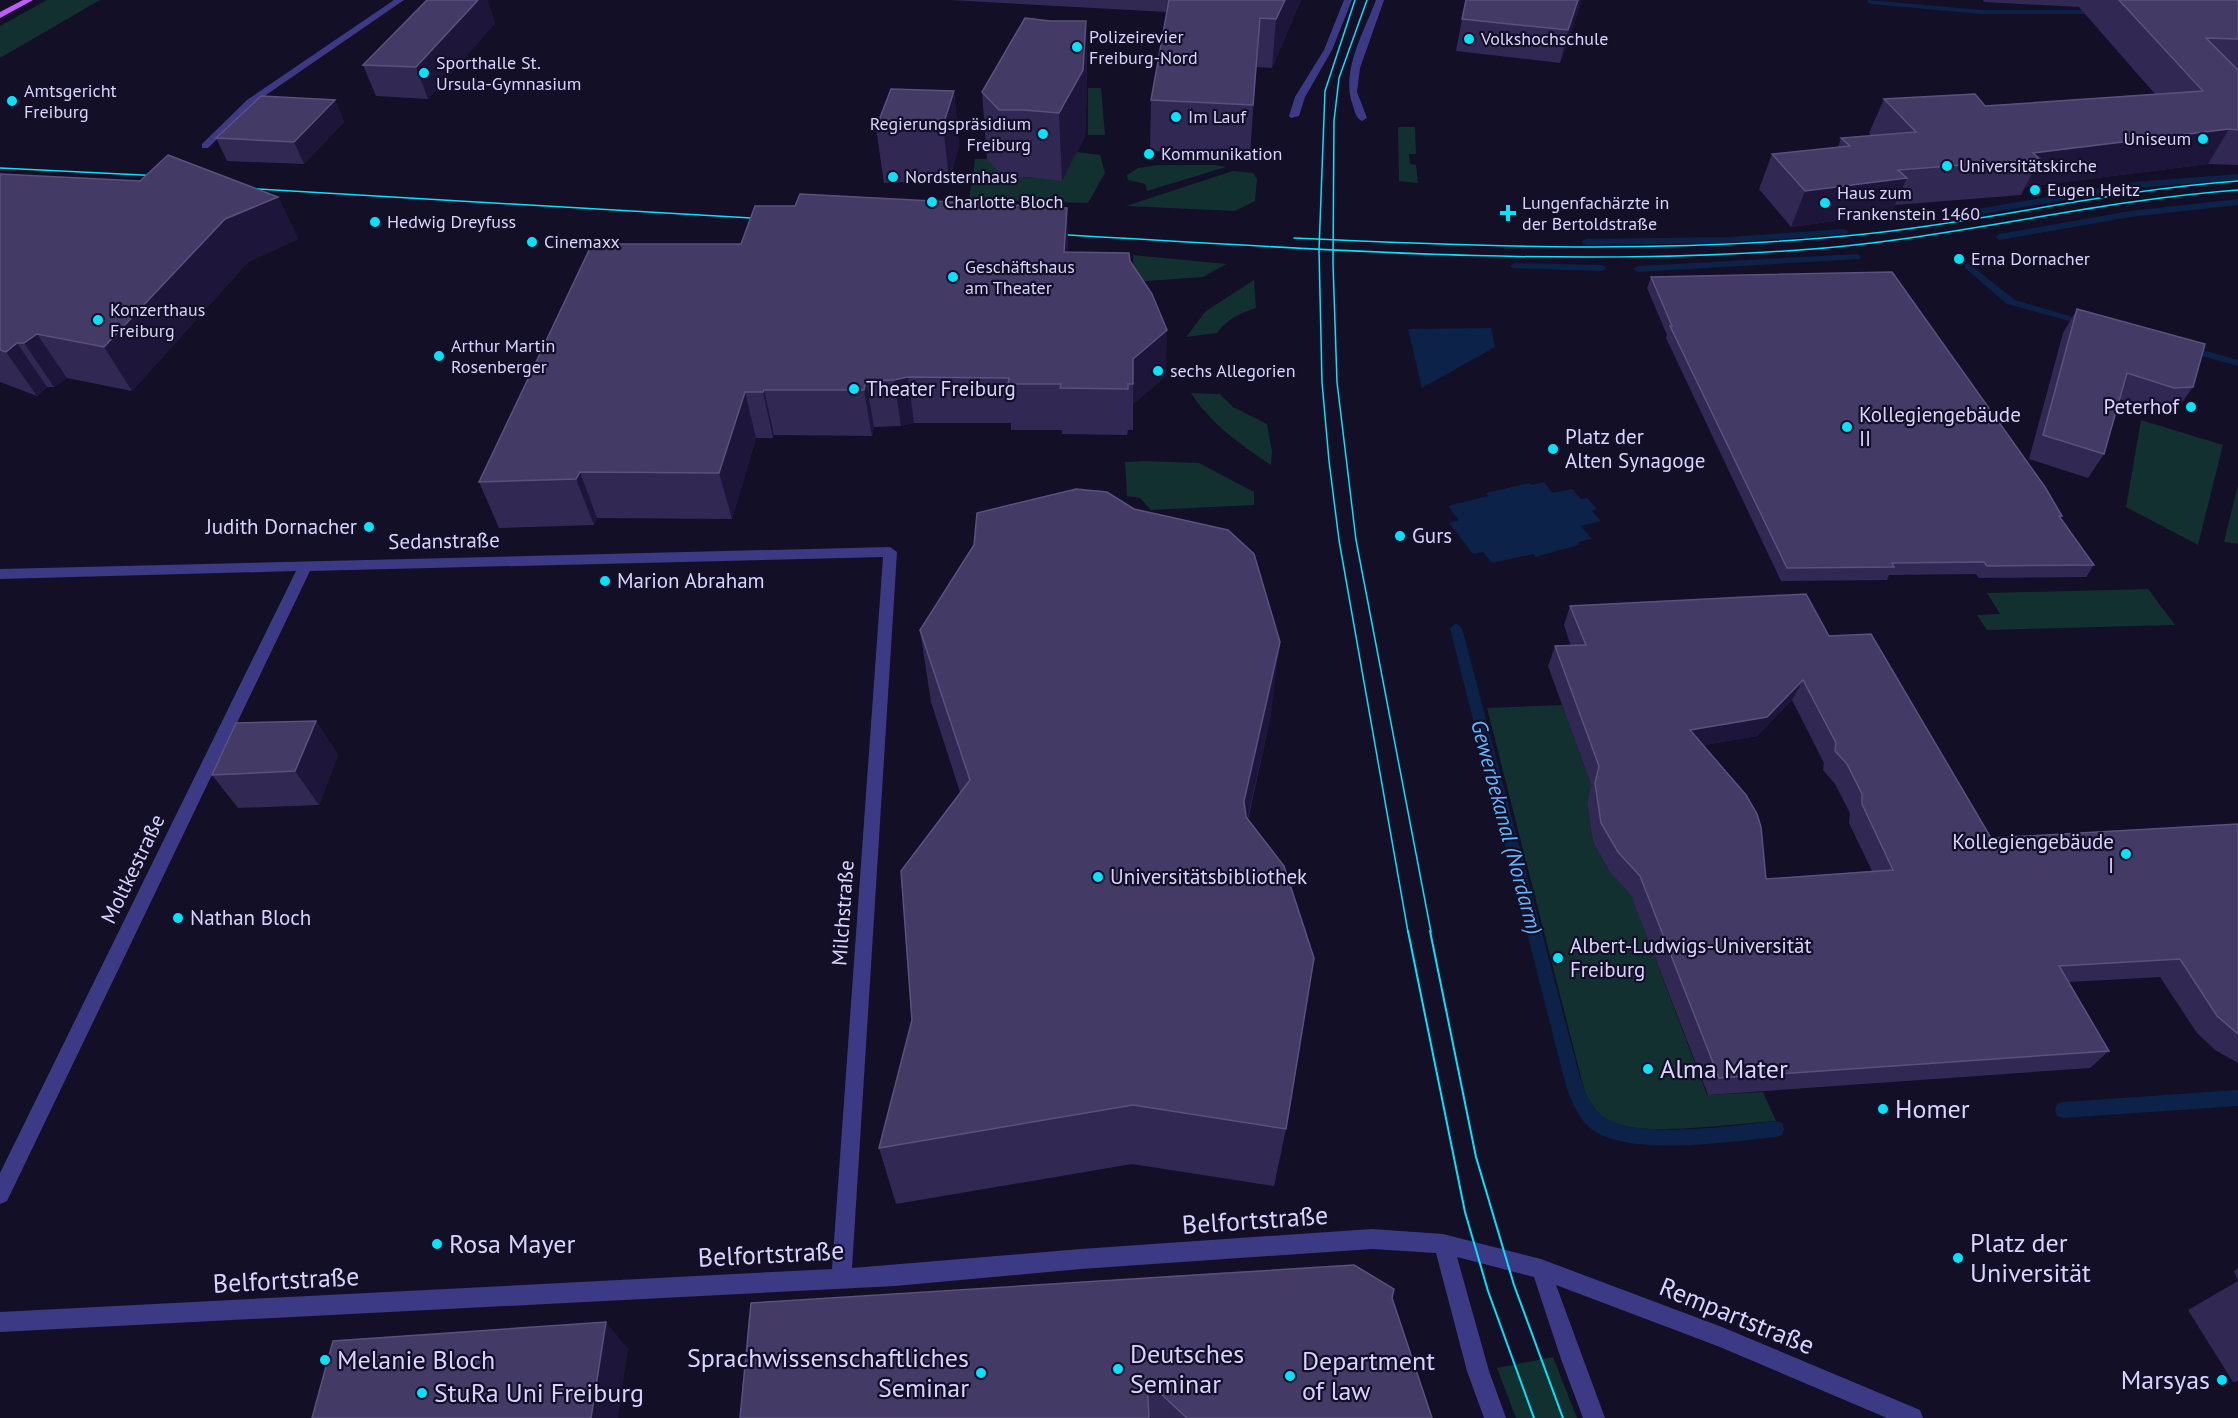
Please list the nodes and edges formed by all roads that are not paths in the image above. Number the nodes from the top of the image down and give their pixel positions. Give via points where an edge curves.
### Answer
1 (29, 0) edge
2 (400, 0) edge
3 (1348, 0) edge
4 (1380, 0) edge
5 (0, 15) edge
6 (1294, 116) dead end
7 (1362, 118) dead end
8 (205, 146) dead end
9 (890, 552) joint
10 (306, 565) junction
11 (0, 574) edge
12 (0, 1194) edge
13 (1443, 1244) junction
14 (1541, 1269) junction
15 (841, 1278) junction
16 (0, 1322) edge
17 (1495, 1418) edge
18 (1594, 1418) edge
19 (1912, 1418) edge

1 - 5 main road
2 - 8 street via 250,102
3 - 6 street
4 - 7 street via 1355,68 1352,92
9 - 10 street, Sedanstraße
9 - 15 street, Milchstraße
10 - 11 street, Sedanstraße
10 - 12 street, Moltkestraße
13 - 14 street, Belfortstraße
13 - 15 street, Belfortstraße via 1372,1239
13 - 17 street
14 - 18 street
14 - 19 street, Rempartstraße via 1722,1337
15 - 16 street, Belfortstraße

